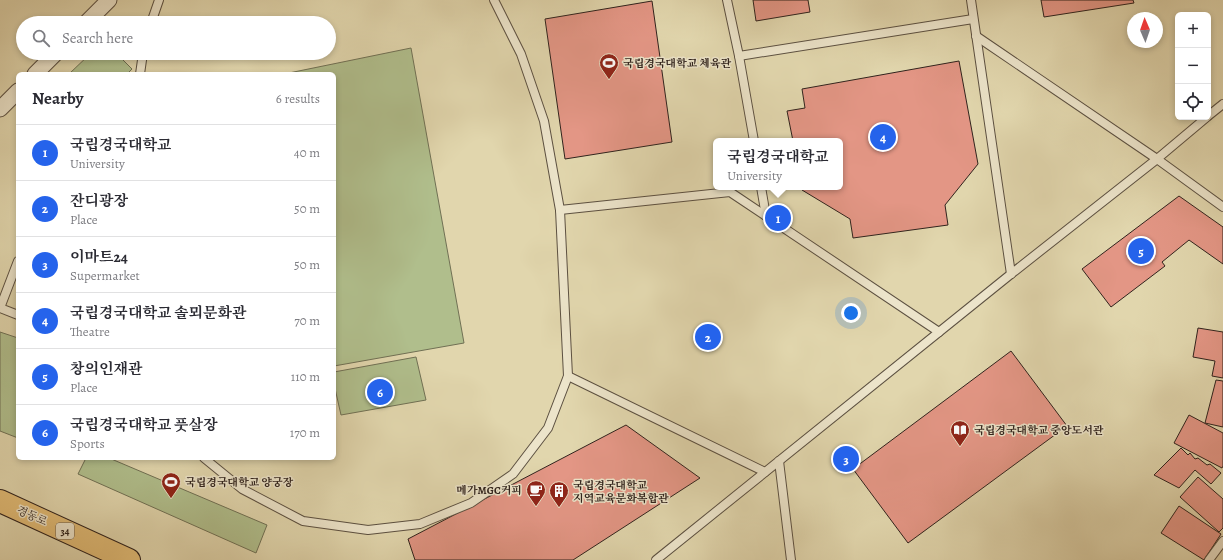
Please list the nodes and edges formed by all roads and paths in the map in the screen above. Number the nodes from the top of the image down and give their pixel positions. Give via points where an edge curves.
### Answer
1 (110, 0) edge
2 (159, 0) edge
3 (494, 0) edge
4 (727, 0) edge
5 (970, 0) edge
6 (93, 16) edge
7 (153, 16) edge
8 (973, 19) junction
9 (976, 36) junction
10 (739, 56) junction
11 (49, 60) edge
12 (142, 60) edge
13 (37, 72) edge
14 (140, 72) edge
15 (16, 93) edge
16 (1223, 104) edge
17 (0, 109) edge
18 (1211, 114) edge
19 (1204, 120) edge
20 (753, 138) edge
21 (1157, 159) junction
22 (762, 190) edge
23 (1223, 207) edge
24 (560, 210) junction
25 (766, 216) junction
26 (16, 266) edge
27 (1011, 274) junction
28 (16, 314) edge
29 (939, 332) junction
30 (568, 376) junction
31 (206, 460) edge
32 (779, 461) junction
33 (765, 472) junction
34 (0, 501) edge
35 (1223, 541) edge
36 (129, 560) edge
37 (656, 560) edge
38 (791, 560) edge
39 (1209, 560) edge

1 - 6 street
2 - 7 lane
3 - 24 lane via 521,54 544,121
4 - 10 lane
5 - 8 lane
8 - 9 lane
8 - 10 lane
9 - 21 lane
9 - 27 lane
10 - 20 lane
11 - 13 street
12 - 14 lane
15 - 17 street
16 - 18 lane
19 - 21 lane
21 - 23 lane
21 - 27 lane
22 - 25 lane
24 - 25 lane via 730,192
24 - 30 lane
25 - 29 lane
26 - 28 lane via 0,308
27 - 29 lane
29 - 32 lane
30 - 31 lane via 548,428 513,474 472,503 420,524 368,530 303,521 242,490
30 - 33 lane
32 - 33 lane
32 - 38 lane
33 - 37 lane
34 - 36 main road, 경동로 / 34
35 - 39 lane

